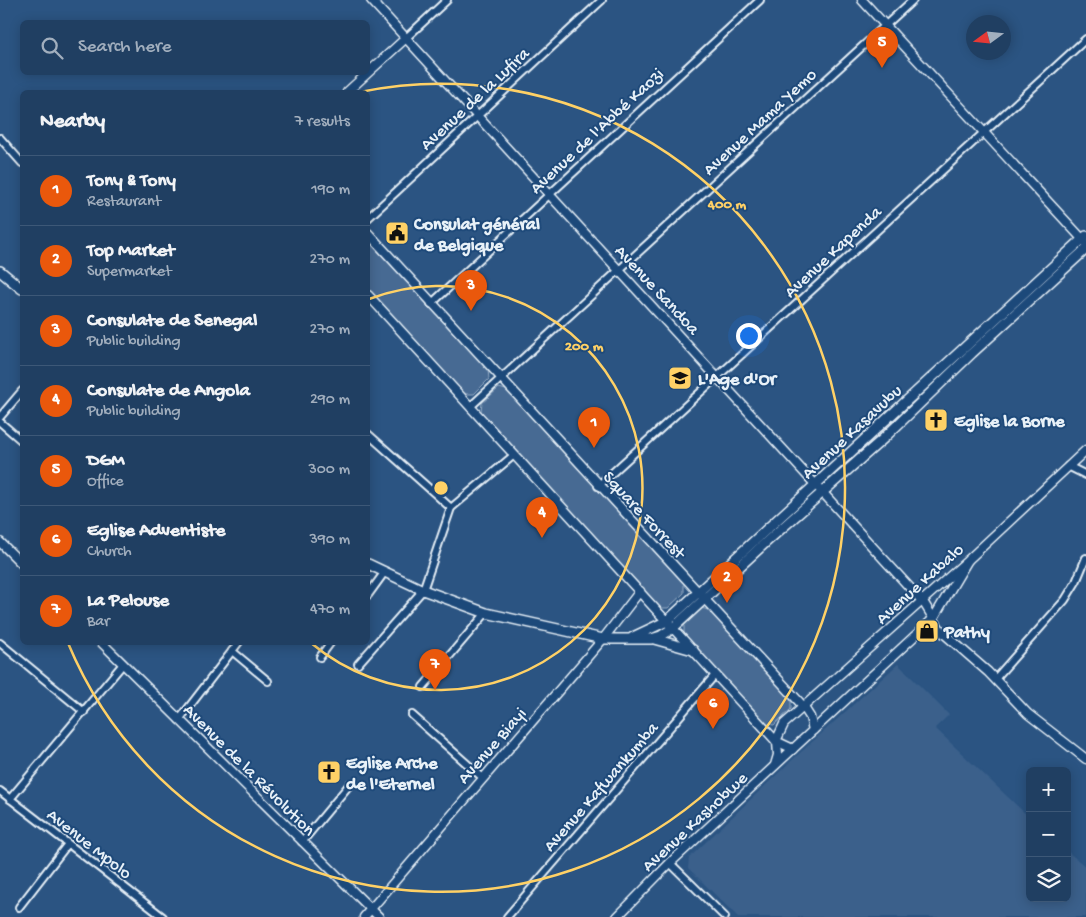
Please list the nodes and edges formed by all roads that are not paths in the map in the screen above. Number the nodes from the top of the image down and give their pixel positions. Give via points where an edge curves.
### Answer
1 (371, 0) edge
2 (447, 0) edge
3 (602, 0) edge
4 (760, 0) edge
5 (862, 0) edge
6 (913, 0) edge
7 (885, 25) junction
8 (406, 38) junction
9 (1086, 39) edge
10 (370, 71) edge
11 (366, 75) edge
12 (349, 90) edge
13 (477, 116) junction
14 (984, 132) junction
15 (0, 138) edge
16 (20, 161) edge
17 (548, 194) junction
18 (370, 216) edge
19 (370, 235) edge
20 (1085, 239) edge
21 (1086, 249) edge
22 (620, 269) junction
23 (0, 271) edge
24 (20, 287) edge
25 (370, 297) edge
26 (431, 304) junction
27 (718, 377) junction
28 (500, 378) junction
29 (20, 392) edge
30 (471, 406) junction
31 (0, 417) edge
32 (0, 422) edge
33 (370, 436) edge
34 (20, 439) edge
35 (1086, 450) edge
36 (514, 454) junction
37 (1068, 466) junction
38 (1086, 474) edge
39 (598, 486) junction
40 (819, 488) junction
41 (451, 508) junction
42 (0, 542) edge
43 (1086, 558) edge
44 (968, 560) junction
45 (20, 562) edge
46 (370, 565) edge
47 (384, 573) junction
48 (423, 590) junction
49 (370, 591) edge
50 (640, 592) junction
51 (701, 596) junction
52 (922, 600) junction
53 (486, 614) junction
54 (933, 619) junction
55 (670, 624) junction
56 (631, 638) junction
57 (654, 638) junction
58 (603, 639) junction
59 (0, 643) edge
60 (104, 645) edge
61 (237, 645) edge
62 (329, 645) edge
63 (693, 650) junction
64 (232, 651) junction
65 (320, 657) dead end
66 (123, 664) junction
67 (358, 664) dead end
68 (715, 675) junction
69 (994, 680) junction
70 (268, 681) dead end
71 (423, 687) dead end
72 (804, 706) junction
73 (84, 712) junction
74 (412, 715) dead end
75 (179, 720) junction
76 (813, 730) junction
77 (777, 742) junction
78 (793, 749) junction
79 (1086, 759) edge
80 (774, 766) junction
81 (483, 778) junction
82 (350, 784) dead end
83 (0, 791) edge
84 (10, 799) junction
85 (302, 842) junction
86 (67, 845) junction
87 (670, 863) junction
88 (19, 907) dead end
89 (371, 909) junction
90 (163, 917) edge
91 (364, 917) edge
92 (379, 917) edge
93 (507, 917) edge
94 (617, 917) edge
95 (725, 917) edge

1 - 8 street, Avenue Sandoa
2 - 8 street
3 - 13 street, Avenue de la Lufira
4 - 17 street, Avenue de l'Abbé Kaozi
5 - 7 street
6 - 7 street, Avenue Mama Yemo
7 - 14 street
7 - 22 street, Avenue Mama Yemo
8 - 10 street
8 - 13 street, Avenue Sandoa
9 - 14 street, Avenue Kapenda
11 - 12 street
13 - 17 street, Avenue Sandoa
13 - 18 street, Avenue de la Lufira
14 - 20 street
14 - 27 street, Avenue Kapenda
15 - 16 street
17 - 22 street, Avenue Sandoa
17 - 26 street, Avenue de l'Abbé Kaozi
19 - 26 street, Square Forrest
20 - 40 main road, Avenue Kasavubu
21 - 40 main road, Avenue Kasavubu via 884,438
22 - 27 street, Avenue Sandoa
22 - 28 street, Avenue Mama Yemo
23 - 24 main road
25 - 30 street
26 - 28 street, Square Forrest
27 - 39 street, Avenue Kapenda
27 - 40 street, Avenue Sandoa
28 - 30 street, Avenue Mama Yemo
28 - 39 street, Square Forrest
29 - 31 street
30 - 36 street
32 - 34 street
33 - 41 street
35 - 37 street, Avenue Kabalo
36 - 41 street
36 - 50 street
37 - 38 street
37 - 44 street, Avenue Kabalo
39 - 51 street, Square Forrest
40 - 51 main road, Avenue Kasavubu
40 - 52 street, Avenue Sandoa
41 - 48 street
42 - 45 street
43 - 69 street via 1065,600
44 - 52 street, Avenue Kabalo
44 - 54 street, Avenue Kabalo
46 - 47 main road
47 - 48 main road
47 - 49 street
48 - 53 main road
48 - 67 street
50 - 55 street
50 - 58 street, Avenue Biayi
51 - 55 main road, Avenue Kasavubu
51 - 72 street, Square Forrest
52 - 54 street, Avenue Sandoa
52 - 72 street, Avenue Kabalo
53 - 58 main road
53 - 71 street
54 - 69 street, Avenue Sandoa via 941,631
54 - 76 street, Avenue Kabalo
55 - 56 main road, Avenue Kasavubu
55 - 57 main road
55 - 63 street
56 - 57 main road
56 - 58 main road
57 - 63 main road
58 - 81 street, Avenue Biayi
59 - 73 street
60 - 66 street, Avenue de la Révolution
61 - 64 street
62 - 65 street
63 - 68 street
64 - 70 street
64 - 75 street
66 - 73 street
66 - 75 street, Avenue de la Révolution
68 - 77 street
68 - 93 street, Avenue Kafwankumba
69 - 79 street, Avenue Sandoa via 1028,714
72 - 76 street, Square Forrest
72 - 77 street, Avenue Kabalo via 784,724
73 - 84 street
74 - 81 street
75 - 85 street, Avenue de la Révolution
76 - 78 street, Avenue Kabalo
77 - 78 street
77 - 80 street via 778,756
78 - 80 street, Avenue Kashobwe
80 - 87 street, Avenue Kashobwe
81 - 89 street, Avenue Biayi
82 - 85 street
83 - 84 street, Avenue Mpolo
84 - 86 street, Avenue Mpolo
85 - 89 street, Avenue de la Révolution
86 - 88 street
86 - 90 street, Avenue Mpolo
87 - 94 street, Avenue Kashobwe
87 - 95 street
89 - 91 street, Avenue Biayi
89 - 92 street, Avenue de la Révolution

